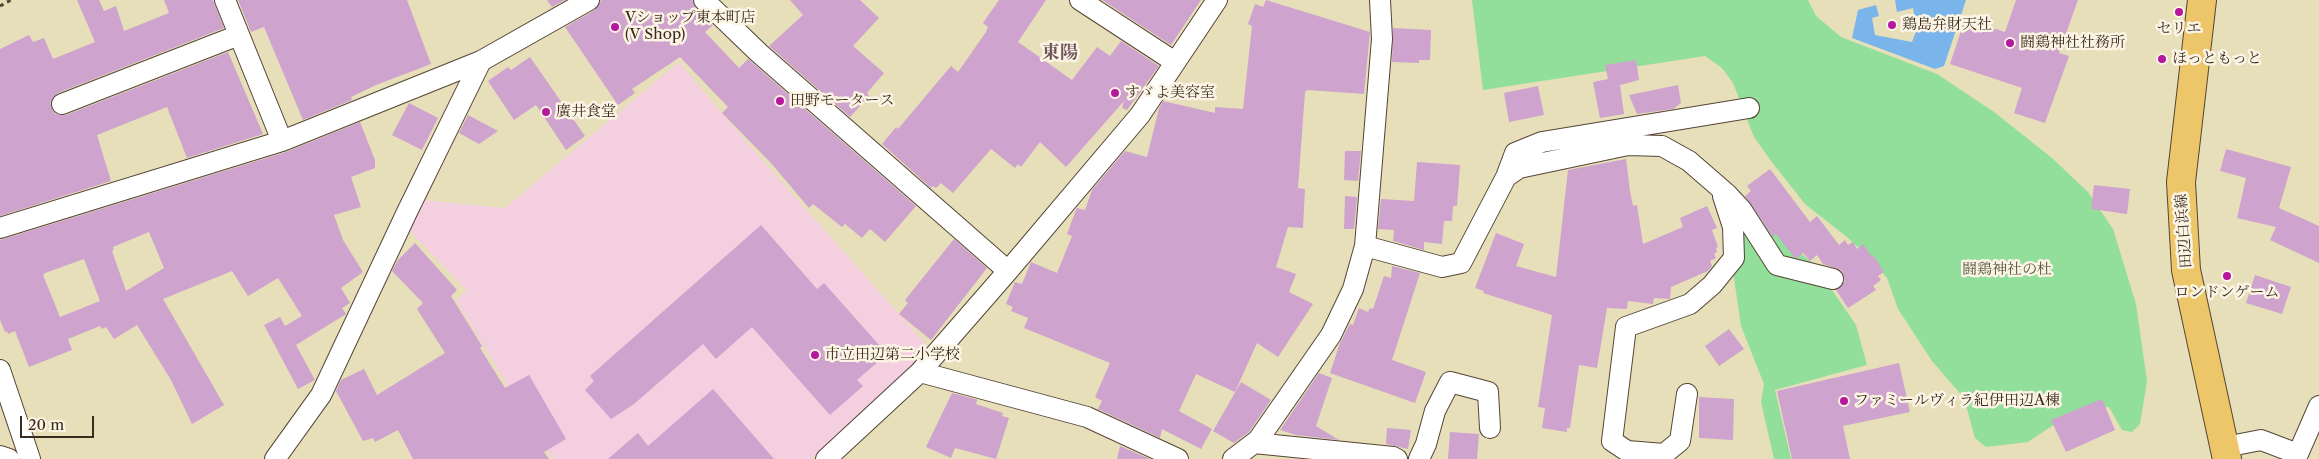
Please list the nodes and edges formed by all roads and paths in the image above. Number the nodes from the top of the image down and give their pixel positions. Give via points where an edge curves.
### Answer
1 (11, 0) edge
2 (224, 0) edge
3 (589, 0) edge
4 (704, 0) edge
5 (1080, 0) edge
6 (1217, 0) edge
7 (1380, 0) edge
8 (2202, 0) edge
9 (0, 6) edge
10 (239, 35) junction
11 (482, 61) junction
12 (1175, 62) junction
13 (62, 104) dead end
14 (1749, 108) dead end
15 (282, 141) junction
16 (1506, 177) junction
17 (1721, 190) junction
18 (0, 228) edge
19 (1365, 246) junction
20 (1008, 271) junction
21 (1833, 279) dead end
22 (0, 370) edge
23 (920, 372) junction
24 (1687, 394) dead end
25 (2319, 406) edge
26 (1490, 428) dead end
27 (1254, 443) junction
28 (2226, 453) edge
29 (0, 456) edge
30 (9, 459) edge
31 (30, 459) edge
32 (275, 459) edge
33 (826, 459) edge
34 (1178, 459) edge
35 (1233, 459) edge
36 (1397, 459) edge
37 (1419, 459) edge

1 - 9 path
2 - 10 street
3 - 11 street
4 - 20 street via 759,53
5 - 12 street
6 - 12 street
7 - 19 street via 1382,39
8 - 28 main road, 田辺白浜線 via 2181,182 2182,202 2186,270
10 - 13 street
10 - 15 street
11 - 15 street
11 - 32 street via 321,394
12 - 20 street via 1140,115
14 - 16 street via 1542,142 1515,153
15 - 18 street
16 - 17 street via 1519,168 1628,145 1662,146 1689,161
16 - 19 street via 1461,263 1442,267
17 - 21 street via 1740,209 1777,264
17 - 24 street via 1733,226 1734,258 1712,285 1690,304 1626,327 1612,441 1627,451 1664,454 1680,441
19 - 27 street via 1353,289 1331,336
20 - 23 street
22 - 31 street
23 - 33 street
23 - 34 street via 1087,417
25 - 28 street via 2298,454 2261,440
26 - 37 street via 1488,392 1450,382 1435,411
27 - 35 street
27 - 36 street
29 - 30 street

